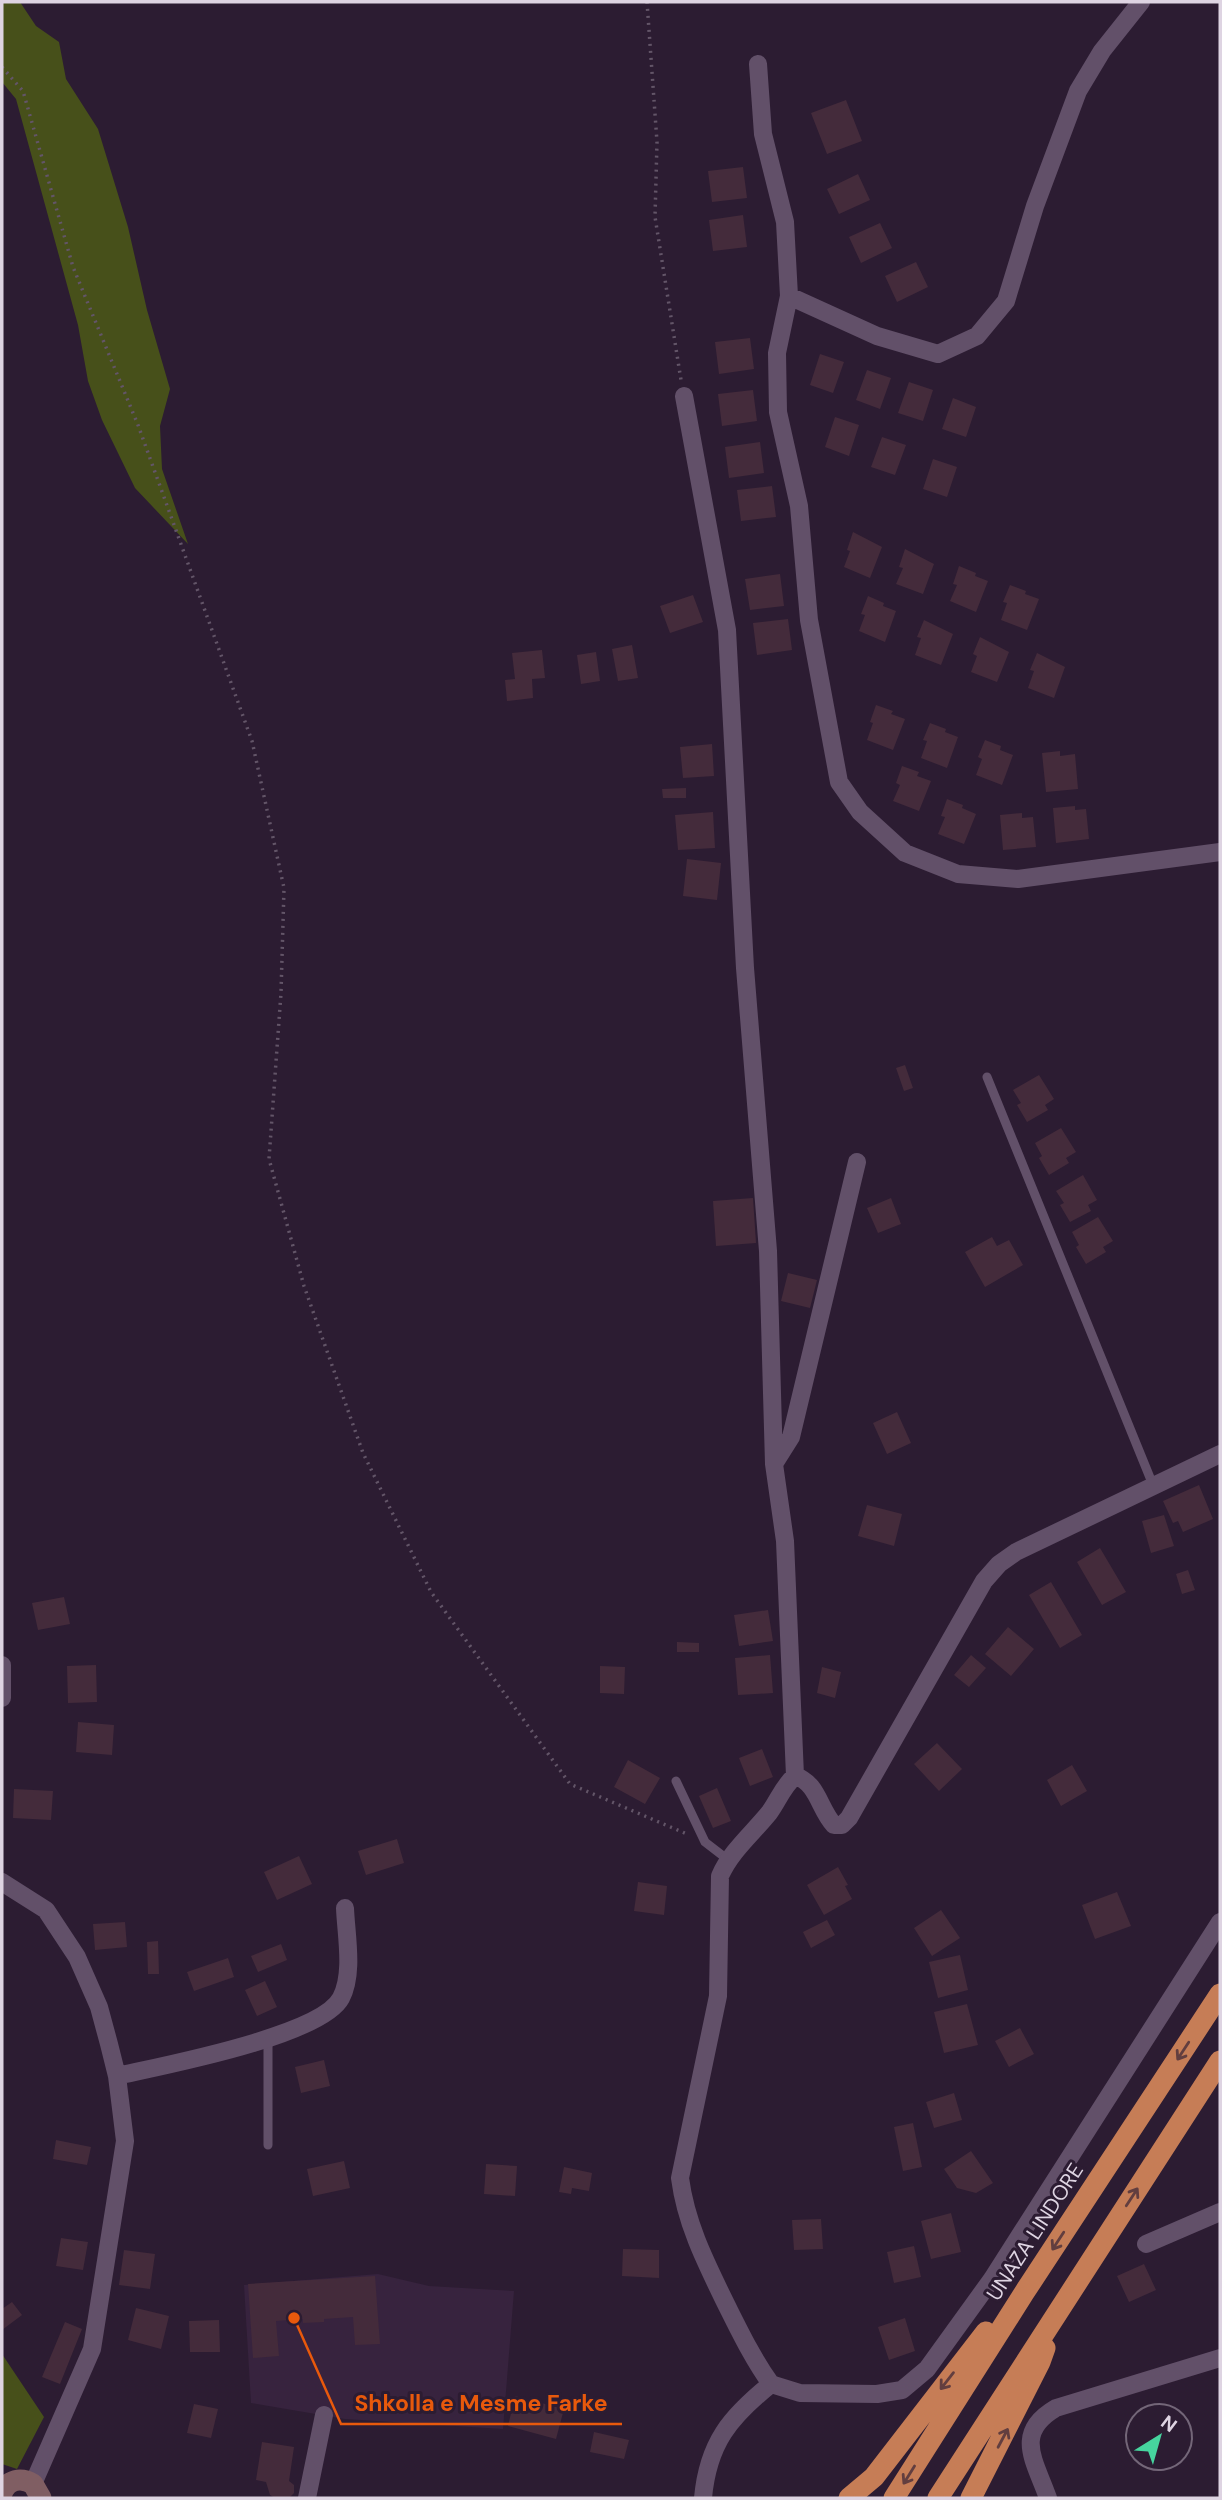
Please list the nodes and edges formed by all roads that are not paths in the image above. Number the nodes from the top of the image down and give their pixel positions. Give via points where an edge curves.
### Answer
1 (1141, 2) edge
2 (758, 64) dead end
3 (789, 296) junction
4 (684, 396) road end
5 (1220, 852) edge
6 (987, 1077) dead end
7 (857, 1162) dead end
8 (1220, 1454) edge
9 (774, 1464) junction
10 (1153, 1485) junction
11 (2, 1665) edge
12 (2, 1698) edge
13 (795, 1776) junction
14 (676, 1781) dead end
15 (727, 1859) junction
16 (2, 1882) edge
17 (345, 1908) dead end
18 (1220, 1922) edge
19 (1220, 1994) edge
20 (268, 2040) junction
21 (1220, 2061) edge
22 (117, 2076) junction
23 (268, 2145) dead end
24 (1220, 2212) edge
25 (1146, 2244) dead end
26 (1024, 2293) junction
27 (1054, 2315) junction
28 (1220, 2358) edge
29 (772, 2384) junction
30 (324, 2415) dead end
31 (26, 2489) edge
32 (307, 2498) edge
33 (703, 2498) edge
34 (849, 2498) edge
35 (894, 2498) edge
36 (937, 2498) edge
37 (971, 2498) edge
38 (1048, 2498) edge

1 - 3 street via 1102,51 1078,91 1035,206 1006,302 977,336 939,354 877,336
2 - 3 street via 763,134 785,222
3 - 5 street via 778,353 778,412 799,506 809,620 839,782 860,812 905,853 958,874 1018,879
4 - 9 street via 727,630 745,968 768,1251
6 - 10 lane
7 - 9 street via 791,1437
8 - 10 street
9 - 13 street via 785,1541
10 - 13 street via 999,1564 984,1581 842,1825 834,1825 814,1789
11 - 12 street
13 - 15 street
14 - 15 lane via 705,1842
15 - 29 street via 720,1876 718,1996 680,2178 684,2206 701,2251 757,2364
16 - 22 street via 46,1910 77,1956 99,2007
17 - 20 street via 346,1987 340,2001 328,2013
18 - 29 street via 992,2278 927,2369 902,2390 877,2394 800,2393
19 -> 26 highway, UNAZA LINDORE
20 - 22 street
20 - 23 lane
27 -> 21 highway
22 - 31 street via 125,2141 97,2327 85,2370
24 - 25 street
26 -> 34 highway via 988,2330 874,2477
26 -> 35 highway, UNAZA LINDORE
27 - 36 highway
37 -> 27 highway via 1041,2362
28 - 38 street via 1056,2408 1041,2417 1032,2430 1030,2447
29 - 33 street via 737,2413 719,2436
30 - 32 street

